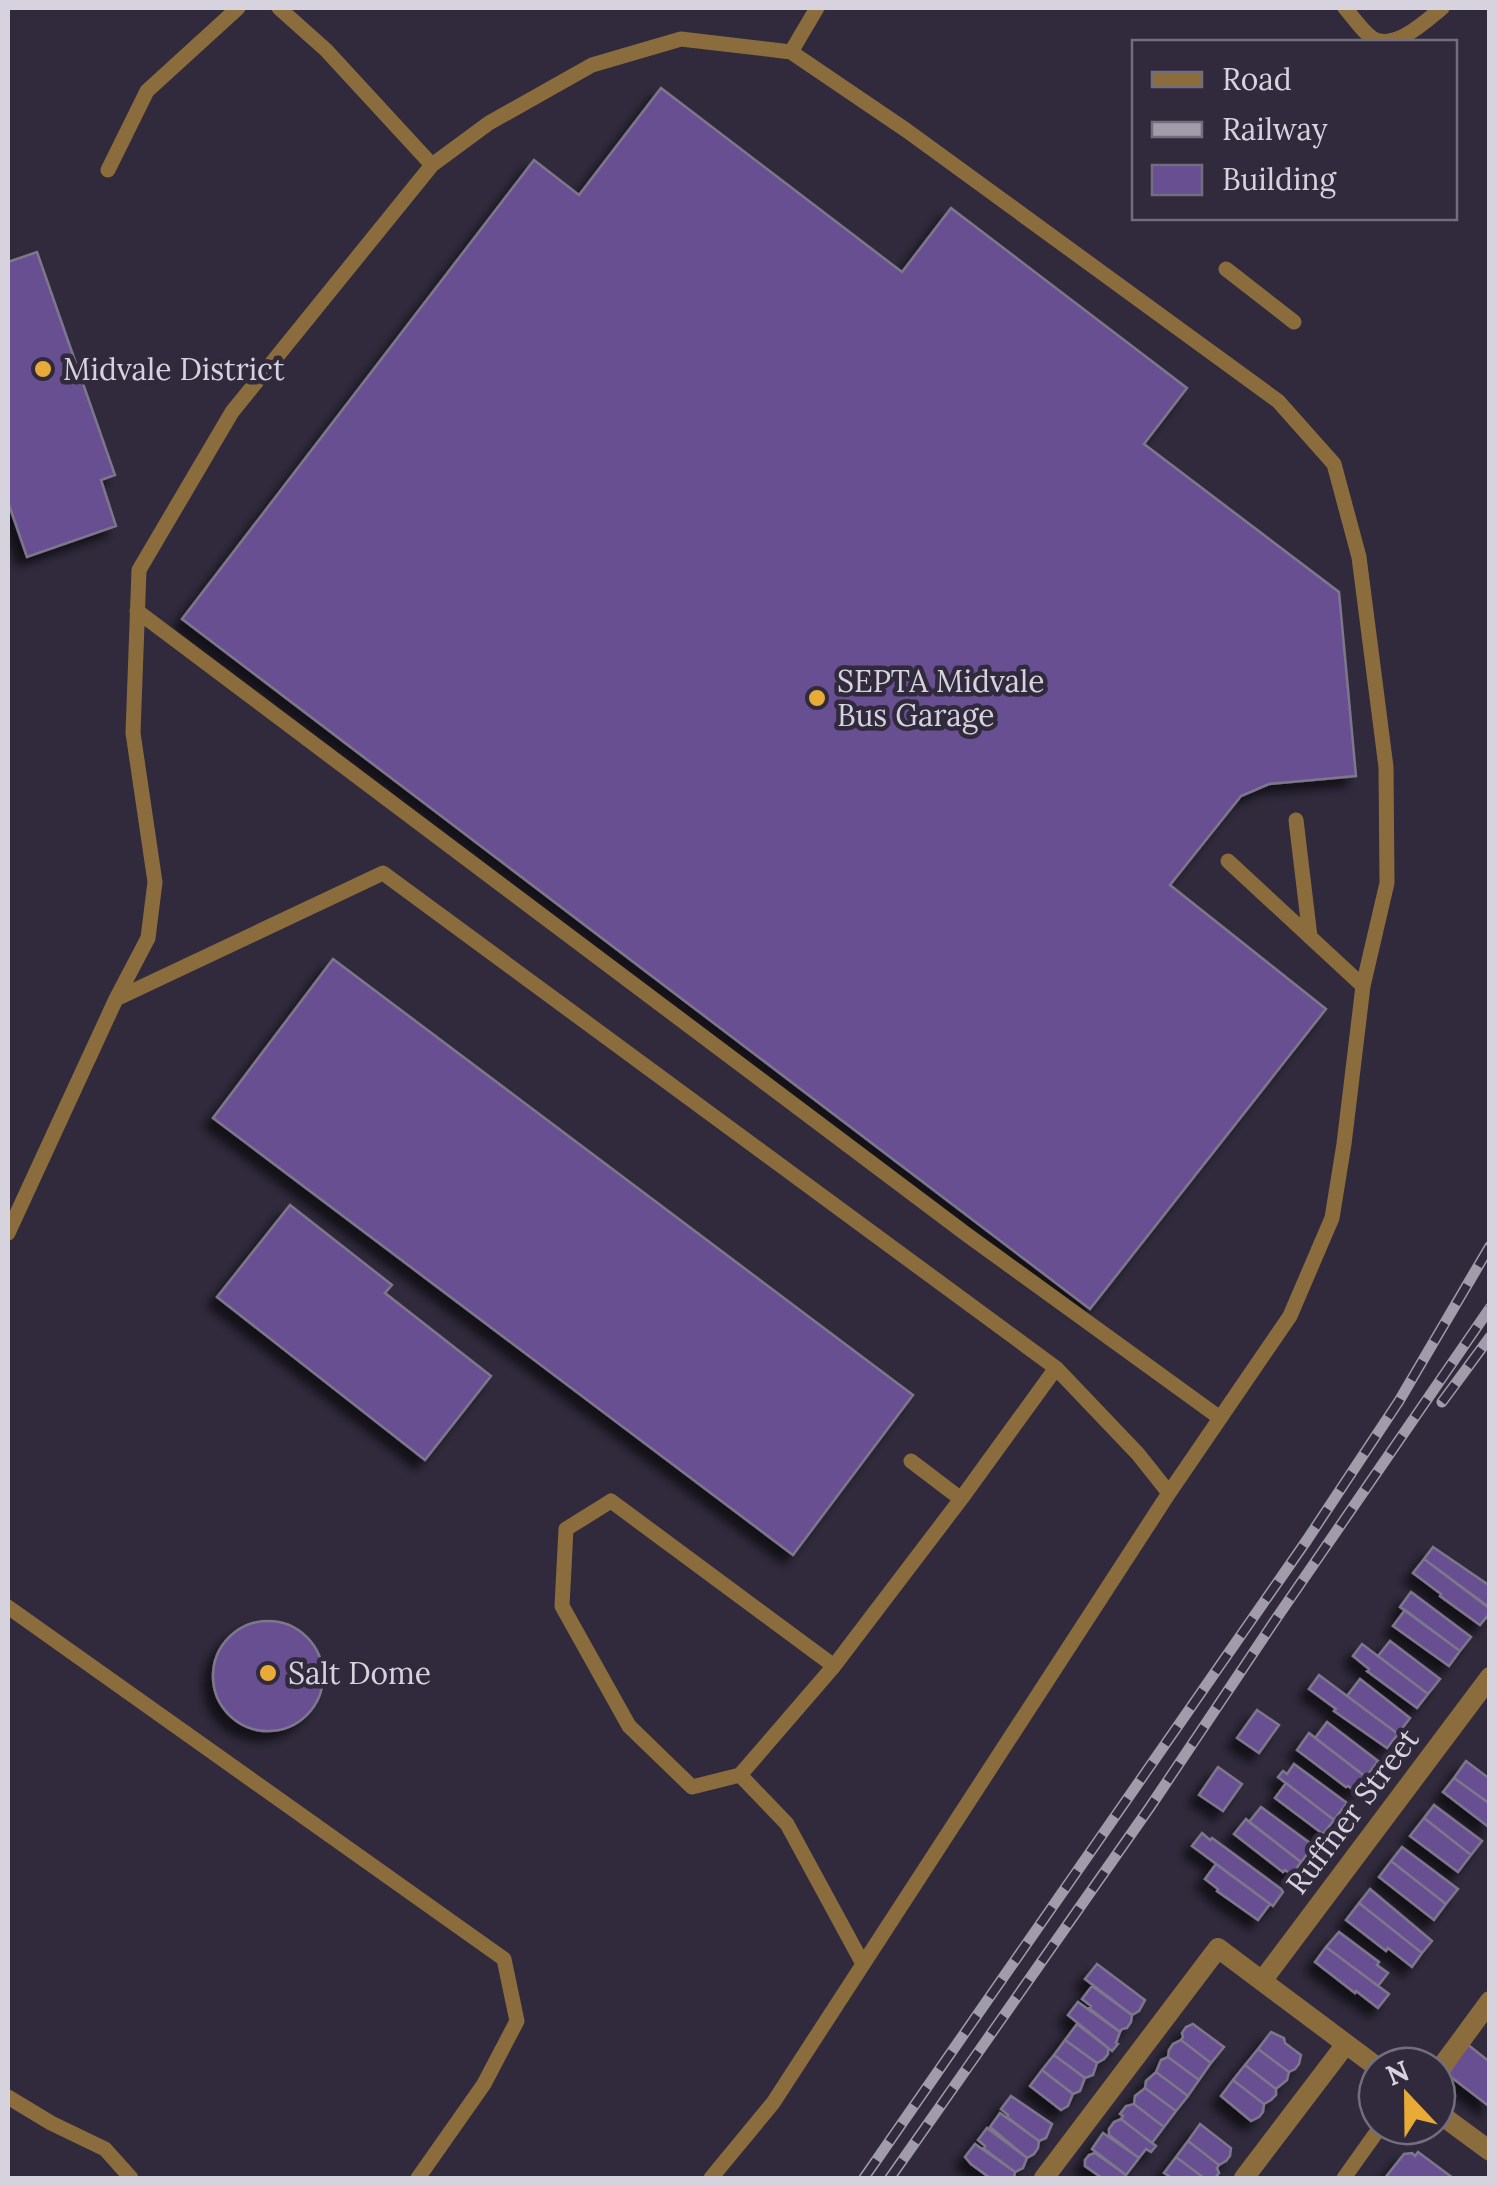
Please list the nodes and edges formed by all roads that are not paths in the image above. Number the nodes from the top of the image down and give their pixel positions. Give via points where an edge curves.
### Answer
1 (238, 8) edge
2 (279, 8) edge
3 (817, 8) edge
4 (1345, 8) edge
5 (1442, 8) edge
6 (1378, 40) edge
7 (1392, 40) edge
8 (791, 52) junction
9 (432, 165) junction
10 (108, 170) dead end
11 (1226, 269) dead end
12 (1294, 322) dead end
13 (138, 612) junction
14 (1296, 820) dead end
15 (1228, 862) dead end
16 (1310, 938) junction
17 (1364, 986) junction
18 (116, 999) junction
19 (8, 1233) edge
20 (1056, 1368) junction
21 (1220, 1418) junction
22 (911, 1461) dead end
23 (1169, 1493) junction
24 (962, 1499) junction
25 (8, 1607) edge
26 (834, 1666) junction
27 (1490, 1678) edge
28 (740, 1776) junction
29 (863, 1964) junction
30 (1262, 1981) junction
31 (1490, 2001) edge
32 (1346, 2044) junction
33 (1457, 2046) edge
34 (1357, 2052) edge
35 (8, 2097) edge
36 (1457, 2127) edge
37 (1366, 2146) edge
38 (1490, 2151) edge
39 (131, 2178) edge
40 (418, 2178) edge
41 (711, 2178) edge
42 (1044, 2178) edge
43 (1244, 2178) edge
44 (1344, 2178) edge

1 - 10 lane via 147,91
2 - 9 lane
3 - 8 lane
4 - 6 lane
5 - 7 lane
8 - 9 lane via 681,39 592,65 489,122
8 - 17 lane via 1278,401 1334,464 1359,557 1386,767 1386,883
9 - 13 lane via 232,412 139,570
11 - 12 lane
13 - 18 lane via 133,733 155,882 148,938
13 - 21 lane
14 - 16 lane
15 - 16 lane
16 - 17 lane
17 - 21 lane via 1332,1218 1290,1316
18 - 19 lane
18 - 20 lane via 382,873
20 - 23 lane
20 - 24 lane
21 - 23 lane
22 - 24 lane
23 - 29 lane
24 - 26 lane
25 - 40 lane via 504,1959 516,2021 484,2084
26 - 28 lane
26 - 28 lane via 611,1501 566,1528 562,1606 630,1726 692,1787
27 - 30 street, Ruffner Street
28 - 29 lane via 787,1824
29 - 41 lane via 773,2102
30 - 32 street
30 - 42 street via 1218,1948
31 - 33 street
32 - 34 street
32 - 43 street
35 - 39 lane via 105,2149
36 - 38 street
37 - 44 lane

